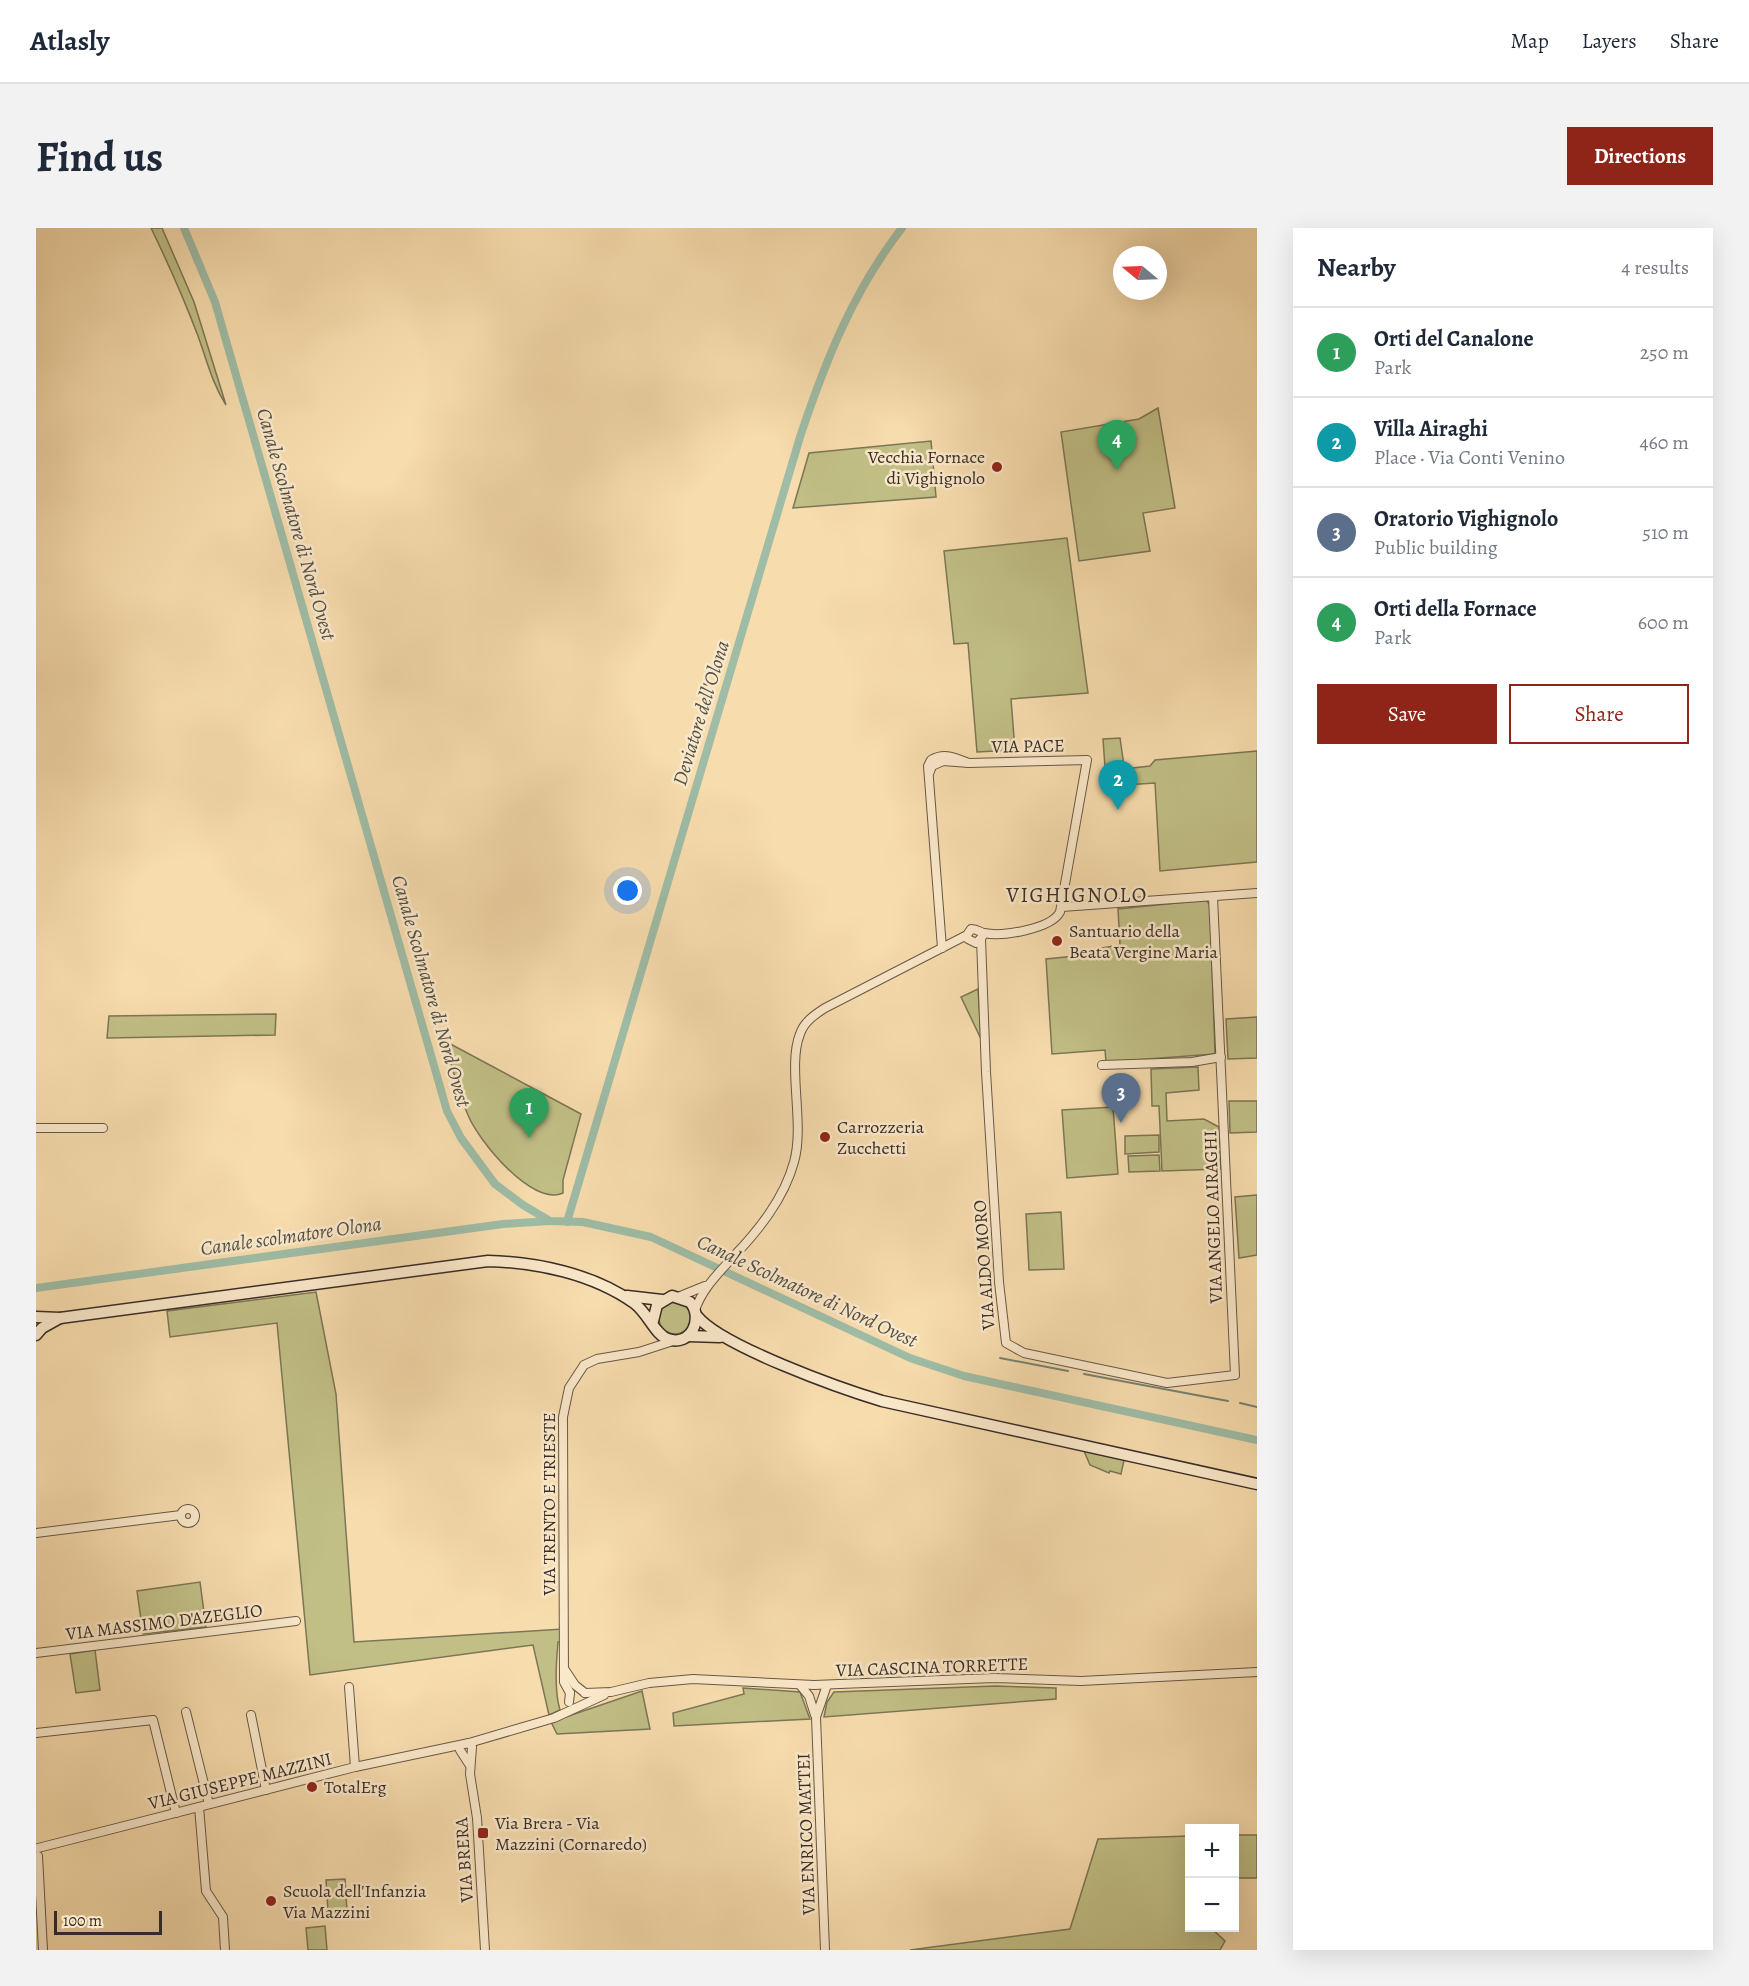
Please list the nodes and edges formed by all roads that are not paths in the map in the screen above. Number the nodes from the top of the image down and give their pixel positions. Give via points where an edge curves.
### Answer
1 (1257, 893) edge
2 (1213, 897) junction
3 (1062, 907) junction
4 (977, 939) junction
5 (942, 948) junction
6 (1221, 1057) junction
7 (1102, 1065) dead end
8 (36, 1128) edge
9 (103, 1128) dead end
10 (709, 1283) junction
11 (621, 1295) junction
12 (678, 1297) junction
13 (662, 1300) junction
14 (696, 1313) junction
15 (36, 1317) edge
16 (60, 1318) junction
17 (655, 1327) junction
18 (36, 1335) edge
19 (688, 1336) junction
20 (726, 1338) junction
21 (673, 1341) junction
22 (639, 1352) junction
23 (1235, 1375) joint
24 (1257, 1484) edge
25 (181, 1515) dead end
26 (36, 1533) edge
27 (296, 1621) dead end
28 (36, 1653) edge
29 (564, 1670) junction
30 (1257, 1672) edge
31 (800, 1685) junction
32 (827, 1685) junction
33 (349, 1687) dead end
34 (582, 1691) junction
35 (611, 1692) junction
36 (570, 1693) junction
37 (585, 1703) junction
38 (573, 1705) junction
39 (186, 1712) dead end
40 (251, 1715) dead end
41 (816, 1717) junction
42 (36, 1733) edge
43 (467, 1746) junction
44 (355, 1767) junction
45 (266, 1790) junction
46 (209, 1804) junction
47 (199, 1807) junction
48 (176, 1813) junction
49 (38, 1855) edge
50 (44, 1950) edge
51 (225, 1950) edge
52 (485, 1950) edge
53 (825, 1950) edge

1 - 2 street
2 - 3 street
2 - 6 street, VIA ANGELO AIRAGHI
3 - 4 street via 1058,917 1040,928
3 - 5 street, VIA PACE via 1087,760 943,761 932,766 929,774
4 - 5 street via 958,940
4 - 23 street, VIA ALDO MORO via 1005,1343 1024,1353 1167,1383
5 - 10 street via 825,1008 804,1026 796,1053 798,1144 791,1173 773,1207
6 - 7 street via 1192,1062
6 - 23 street, VIA ANGELO AIRAGHI
8 - 9 street
10 - 12 street
10 - 14 street
11 - 13 main road
11 - 16 main road via 551,1268 488,1261
11 - 17 main road via 641,1309
12 - 13 main road
12 - 14 main road via 687,1300
13 - 17 main road via 655,1308
14 - 19 main road via 694,1329
14 - 20 main road via 707,1328
15 - 16 main road
16 - 18 main road
17 - 21 main road
17 - 22 street via 650,1345
19 - 20 main road
19 - 21 main road
20 - 24 main road via 829,1383 882,1401
21 - 22 street, VIA TRENTO E TRIESTE
22 - 29 street, VIA TRENTO E TRIESTE via 584,1365 573,1378 564,1406
25 - 26 street
27 - 28 street, VIA MASSIMO D'AZEGLIO
29 - 34 street
29 - 36 street, VIA TRENTO E TRIESTE
30 - 32 street, VIA CASCINA TORRETTE via 1081,1681 994,1678
31 - 32 street, VIA CASCINA TORRETTE
31 - 35 street, VIA CASCINA TORRETTE via 693,1679
31 - 41 street, VIA ENRICO MATTEI via 809,1696
32 - 41 street, VIA ENRICO MATTEI
33 - 44 street
34 - 35 street, VIA CASCINA TORRETTE
34 - 36 street, VIA CASCINA TORRETTE
34 - 37 street
35 - 37 street, VIA CASCINA TORRETTE
36 - 38 street
37 - 38 street, VIA CASCINA TORRETTE
38 - 43 street, VIA GIUSEPPE MAZZINI via 558,1716
39 - 46 street
40 - 45 street
41 - 53 street, VIA ENRICO MATTEI
42 - 48 street via 153,1720
43 - 44 street, VIA GIUSEPPE MAZZINI via 445,1746
43 - 52 street, VIA BRERA via 477,1818
44 - 45 street, VIA GIUSEPPE MAZZINI
45 - 46 street, VIA GIUSEPPE MAZZINI
46 - 47 street, VIA GIUSEPPE MAZZINI
47 - 48 street, VIA GIUSEPPE MAZZINI
47 - 51 street via 206,1891 221,1912
48 - 49 street, VIA GIUSEPPE MAZZINI
49 - 50 street

